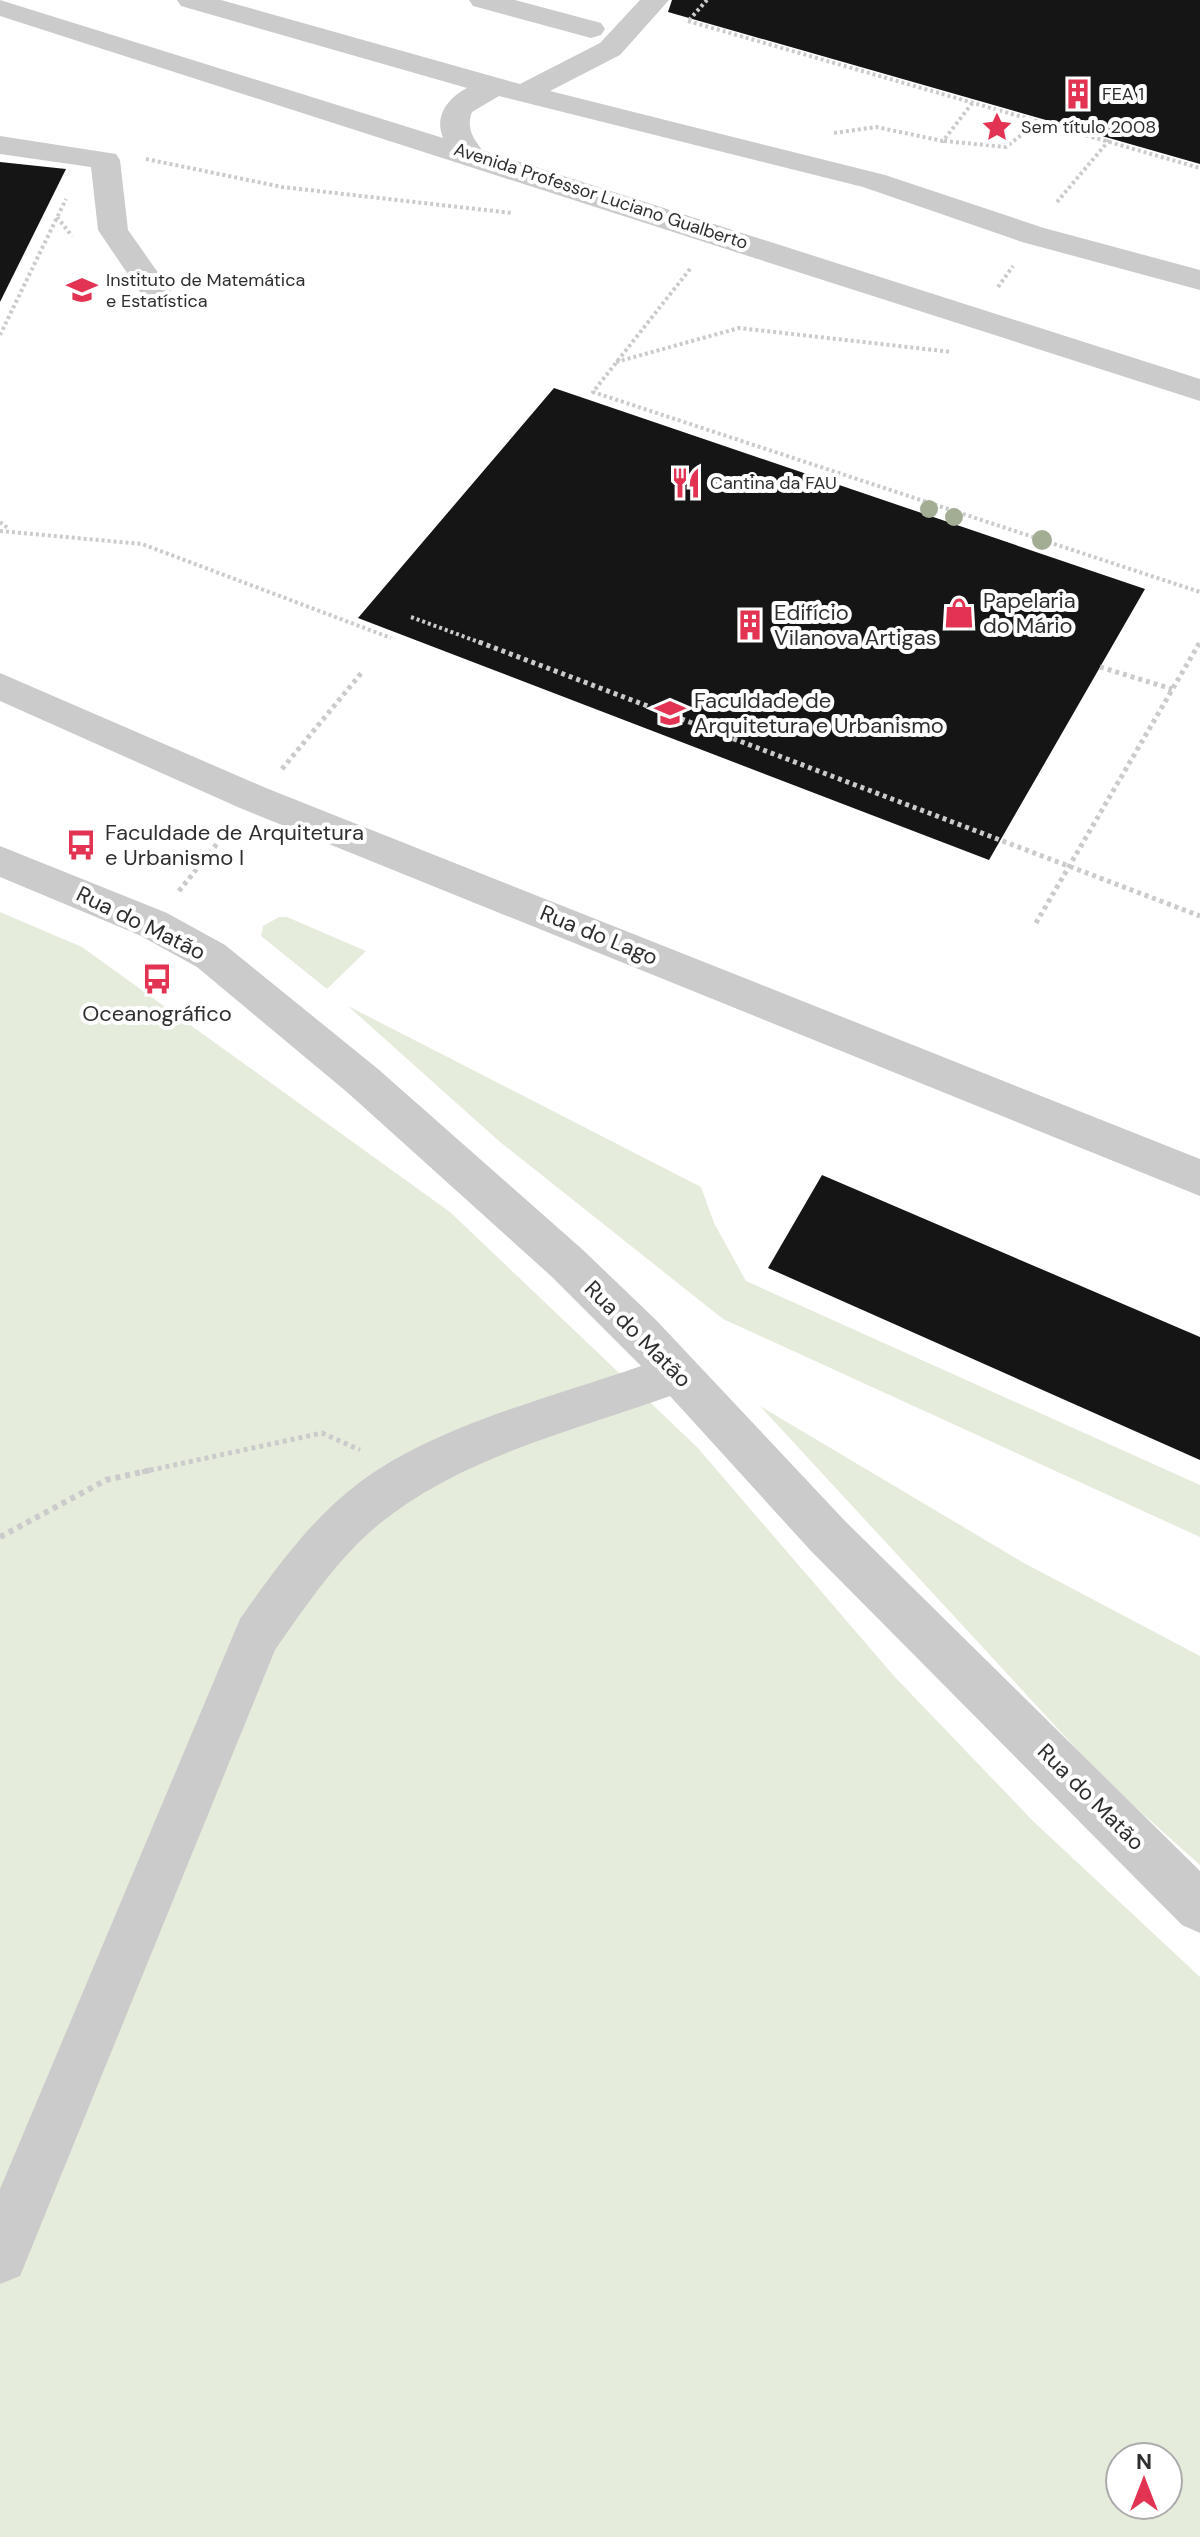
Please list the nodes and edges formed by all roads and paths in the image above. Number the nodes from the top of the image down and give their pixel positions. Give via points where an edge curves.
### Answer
1 (191, 0) edge
2 (483, 0) edge
3 (655, 0) edge
4 (707, 0) edge
5 (0, 7) edge
6 (601, 39) junction
7 (413, 88) junction
8 (513, 90) junction
9 (614, 94) junction
10 (973, 102) junction
11 (340, 113) junction
12 (1039, 121) junction
13 (833, 133) dead end
14 (1110, 139) junction
15 (943, 141) junction
16 (0, 145) edge
17 (469, 153) junction
18 (86, 157) junction
19 (1200, 168) edge
20 (1057, 202) dead end
21 (512, 213) dead end
22 (1013, 265) dead end
23 (690, 269) dead end
24 (1200, 280) edge
25 (997, 289) dead end
26 (155, 291) dead end
27 (0, 335) edge
28 (955, 353) dead end
29 (615, 362) junction
30 (1200, 390) edge
31 (0, 522) edge
32 (10, 530) junction
33 (0, 531) edge
34 (1200, 592) edge
35 (411, 617) dead end
36 (391, 638) dead end
37 (1200, 642) edge
38 (1100, 667) dead end
39 (0, 686) edge
40 (1172, 689) junction
41 (0, 861) edge
42 (1068, 864) junction
43 (1200, 916) edge
44 (1036, 923) dead end
45 (1200, 1178) edge
46 (678, 1373) junction
47 (418, 1474) junction
48 (0, 1537) edge
49 (1200, 1907) edge
50 (0, 2256) edge

1 - 7 street
2 - 6 street
3 - 6 street
4 - 10 path via 688,21
5 - 11 street, Avenida Professor Luciano Gualberto
6 - 8 street
6 - 9 street
7 - 8 street
7 - 11 street via 377,113
8 - 9 street
8 - 17 street via 484,90 456,113 457,141
9 - 24 street via 1033,235
10 - 12 path
10 - 15 path
11 - 17 street, Avenida Professor Luciano Gualberto
12 - 14 path
12 - 15 path via 1006,147
13 - 15 path via 876,127
14 - 19 path
14 - 20 path
16 - 18 street
17 - 30 street, Avenida Professor Luciano Gualberto
18 - 21 path via 93,144 184,170 330,196
18 - 26 street via 105,160 113,230
18 - 27 path
22 - 25 path
23 - 29 path
28 - 29 path via 739,328
29 - 34 path via 593,392
31 - 32 path
32 - 33 path
32 - 36 path via 142,544
35 - 42 path
37 - 40 path
38 - 40 path
39 - 45 street, Rua do Lago via 253,798
40 - 42 path
41 - 46 street, Rua do Matão via 153,924 211,956 363,1081 567,1263
42 - 43 path
42 - 44 path
46 - 47 street via 460,1450
46 - 49 street, Rua do Matão via 828,1536
47 - 48 path via 322,1433 106,1480
47 - 50 street via 377,1497 311,1559 257,1635

